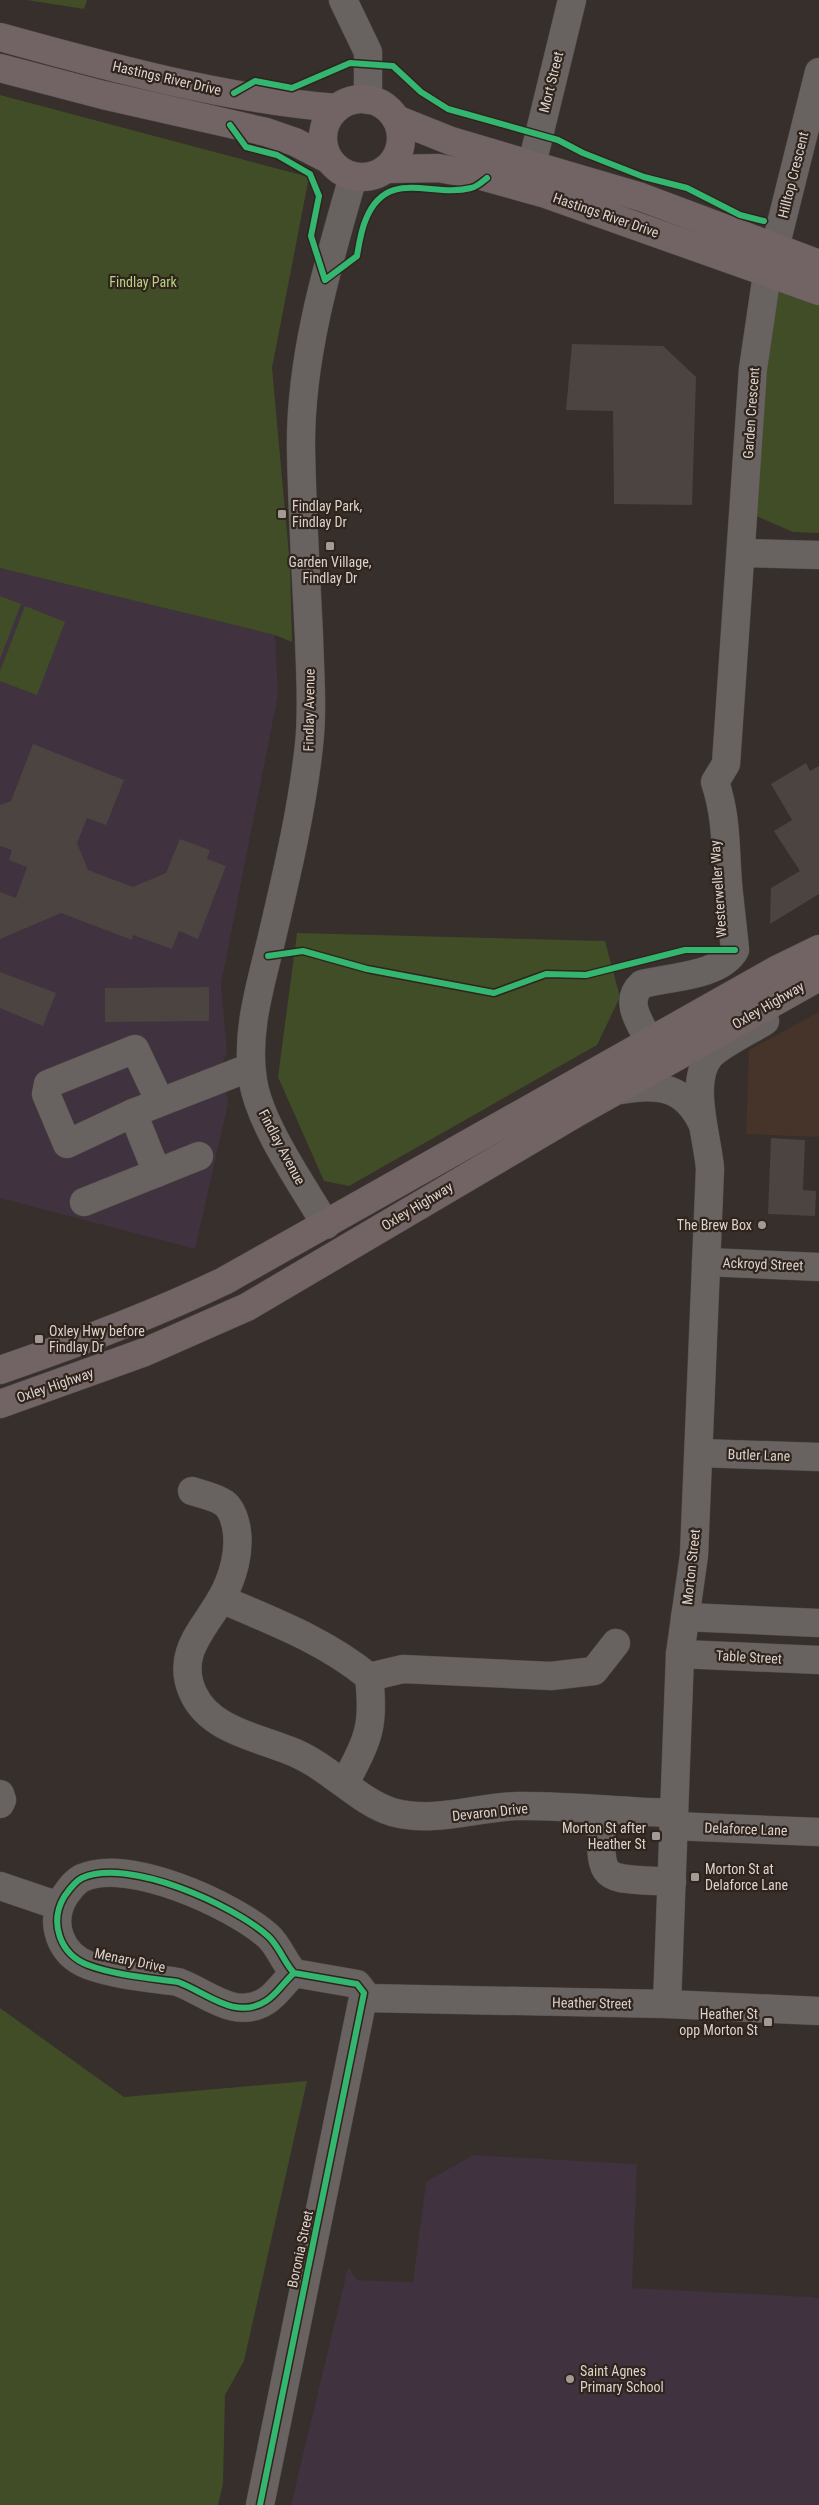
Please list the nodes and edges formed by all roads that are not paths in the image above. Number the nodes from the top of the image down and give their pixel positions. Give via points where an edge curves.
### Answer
1 (343, 0) edge
2 (572, 0) edge
3 (0, 37) edge
4 (0, 68) edge
5 (819, 72) edge
6 (368, 100) junction
7 (337, 108) junction
8 (396, 118) junction
9 (328, 159) junction
10 (532, 164) junction
11 (387, 169) junction
12 (353, 177) junction
13 (771, 261) junction
14 (819, 264) edge
15 (819, 291) edge
16 (742, 553) junction
17 (819, 555) edge
18 (715, 782) joint
19 (819, 949) edge
20 (819, 977) edge
21 (776, 1001) junction
22 (650, 1042) junction
23 (251, 1067) junction
24 (621, 1090) junction
25 (160, 1102) junction
26 (133, 1113) junction
27 (705, 1129) junction
28 (199, 1156) dead end
29 (157, 1173) junction
30 (84, 1202) dead end
31 (326, 1225) junction
32 (342, 1251) junction
33 (706, 1262) junction
34 (819, 1267) edge
35 (0, 1370) edge
36 (0, 1404) edge
37 (700, 1453) junction
38 (819, 1457) edge
39 (192, 1491) dead end
40 (221, 1599) junction
41 (685, 1618) junction
42 (819, 1623) edge
43 (616, 1643) dead end
44 (680, 1654) junction
45 (819, 1660) edge
46 (369, 1676) junction
47 (345, 1783) junction
48 (0, 1794) edge
49 (0, 1804) edge
50 (602, 1810) junction
51 (674, 1820) junction
52 (819, 1832) edge
53 (672, 1882) junction
54 (0, 1886) edge
55 (59, 1906) junction
56 (294, 1973) junction
57 (365, 1998) junction
58 (667, 2004) junction
59 (819, 2011) edge
60 (260, 2505) edge

1 - 6 street via 368,52
2 - 10 street, Mort Street
3 - 7 main road, Hastings River Drive via 216,90 273,102
4 - 9 main road via 266,132
5 - 13 street, Hilltop Crescent
6 - 7 main road via 351,100
6 - 8 main road via 384,106
7 - 9 main road via 324,128 322,144
8 - 10 main road, Hastings River Drive via 451,141
8 - 11 main road via 401,145
9 - 12 main road via 339,171
10 - 13 main road, Hastings River Drive via 641,198
11 - 12 main road via 371,177
11 - 13 main road, Hastings River Drive via 438,168 478,175
12 - 23 street, Findlay Avenue via 329,262 306,384 301,445 311,686 310,740 298,821 255,1007
13 - 14 main road, Hastings River Drive
13 - 15 main road, Hastings River Drive
13 - 16 street, Garden Crescent via 753,369
16 - 17 street
16 - 18 street, Garden Crescent via 726,764
18 - 22 street, Westerweller Way via 727,833 735,950 722,964 708,970 642,984 634,991 634,1010
19 - 22 main road, Oxley Highway
20 - 21 main road, Oxley Highway
21 - 24 main road, Oxley Highway
21 - 27 street, Morton Street via 769,1018 711,1055 704,1064 700,1098
22 - 31 main road, Oxley Highway
23 - 25 street
23 - 31 street, Findlay Avenue via 258,1101 271,1130
24 - 27 street, Morton Street via 659,1088 679,1094 694,1107
24 - 32 main road, Oxley Highway
25 - 26 street
25 - 26 street via 135,1048 48,1084 46,1094 67,1144
26 - 29 street
27 - 33 street, Morton Street via 710,1169
28 - 29 street
29 - 30 street
31 - 32 main road
31 - 35 main road, Oxley Highway via 202,1292 73,1345
32 - 36 main road, Oxley Highway via 247,1307 202,1328
33 - 34 street, Ackroyd Street
33 - 37 street, Morton Street
37 - 38 street, Butler Lane
37 - 41 street, Morton Street via 694,1555
39 - 40 street, Devaron Drive via 224,1502 234,1516 238,1547
40 - 46 street via 312,1638
40 - 47 street, Devaron Drive via 199,1630 188,1663 192,1691 199,1704 228,1728 313,1761
41 - 42 street
41 - 44 street, Morton Street
43 - 46 street via 594,1671 551,1676 403,1669
44 - 45 street, Table Street
44 - 51 street, Morton Street
46 - 47 street via 372,1713 367,1742
47 - 50 street, Devaron Drive via 378,1807 414,1815 446,1816 519,1806
48 - 49 street
50 - 51 street, Devaron Drive
50 - 53 street via 600,1855 610,1876
51 - 52 street, Delaforce Lane
51 - 53 street, Morton Street
53 - 58 street, Morton Street
54 - 55 street
55 - 56 street via 69,1888 82,1878 98,1874 126,1875 175,1885 217,1902 246,1919 270,1937
55 - 56 street, Menary Drive via 56,1921 59,1936 69,1952 88,1965 178,1982 224,2006 254,2007 267,2001
56 - 57 street via 357,1984
57 - 58 street, Heather Street
57 - 60 street, Boronia Street
58 - 59 street, Heather Street

